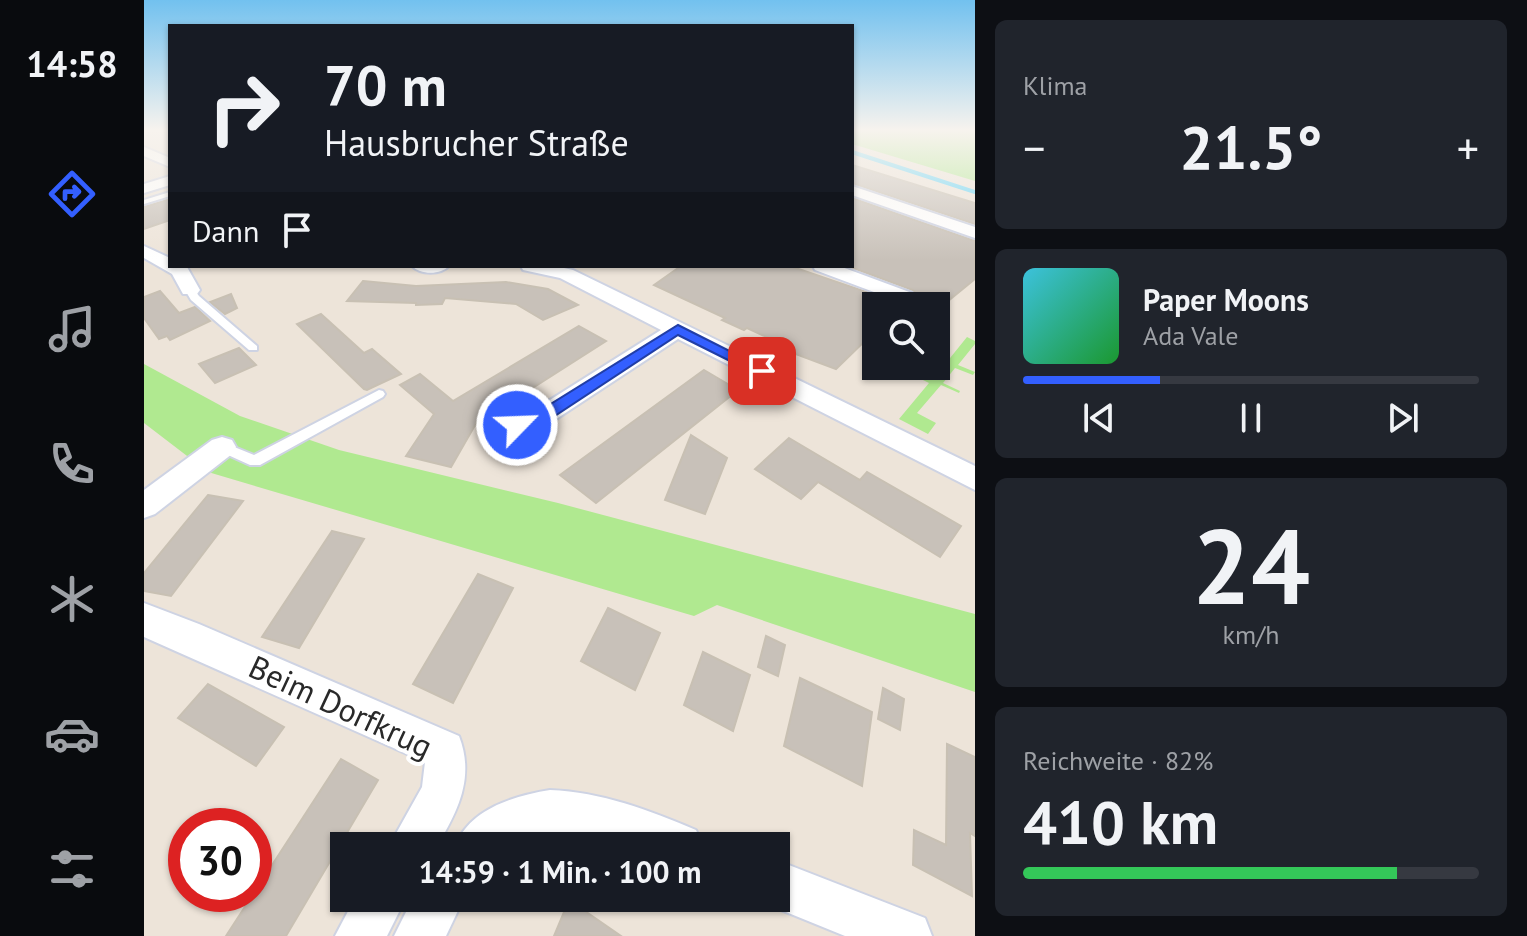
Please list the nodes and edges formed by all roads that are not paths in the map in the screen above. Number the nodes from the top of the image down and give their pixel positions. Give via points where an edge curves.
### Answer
1 (168, 181) edge
2 (144, 189) edge
3 (854, 191) edge
4 (168, 195) edge
5 (144, 202) edge
6 (975, 233) edge
7 (144, 251) edge
8 (168, 262) edge
9 (179, 268) edge
10 (547, 268) edge
11 (827, 268) edge
12 (190, 290) joint
13 (892, 292) edge
14 (678, 329) junction
15 (253, 348) dead end
16 (379, 394) dead end
17 (517, 425) dead end
18 (222, 447) joint
19 (975, 479) edge
20 (144, 506) edge
21 (144, 620) edge
22 (420, 832) edge
23 (496, 832) edge
24 (646, 832) edge
25 (790, 890) edge
26 (374, 912) edge
27 (432, 912) edge
28 (360, 936) edge
29 (419, 936) edge
30 (907, 936) edge

1 - 2 street
3 - 6 street
4 - 5 lane
7 - 8 street
9 - 12 street
10 - 14 street
11 - 13 street
12 - 15 lane
14 - 17 street via 532,423
14 - 19 street
16 - 18 lane via 255,461
18 - 20 street
21 - 22 street, Beim Dorfkrug via 444,751 449,774
23 - 24 street via 523,817 567,810
25 - 30 street
26 - 28 street
27 - 29 street

